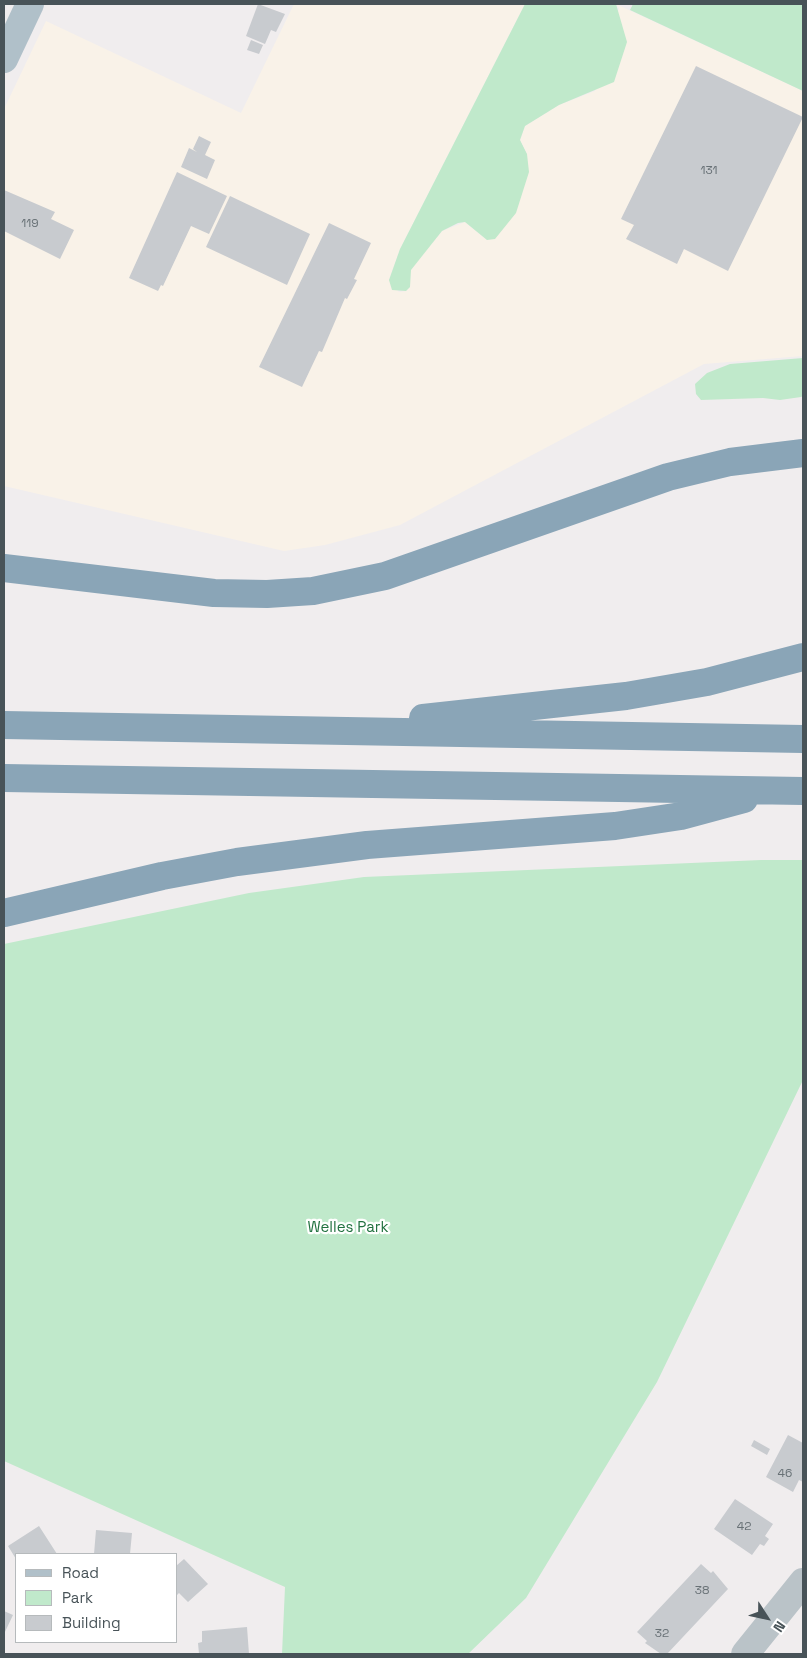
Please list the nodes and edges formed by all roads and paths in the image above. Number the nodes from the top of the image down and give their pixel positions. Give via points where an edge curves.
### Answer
1 (30, 4) edge
2 (4, 59) edge
3 (803, 453) edge
4 (4, 568) edge
5 (803, 657) edge
6 (4, 725) edge
7 (329, 731) junction
8 (803, 739) edge
9 (4, 778) edge
10 (765, 791) junction
11 (803, 792) edge
12 (4, 913) edge
13 (803, 1582) edge
14 (745, 1654) edge

1 - 2 main road
3 - 4 highway via 730,462 676,474 385,576 313,591 214,593
5 - 7 highway via 707,682 626,696
6 - 7 highway
7 - 8 highway
9 - 10 highway
10 - 11 highway
10 - 12 highway via 712,808 644,822 367,845 237,862
13 - 14 street

